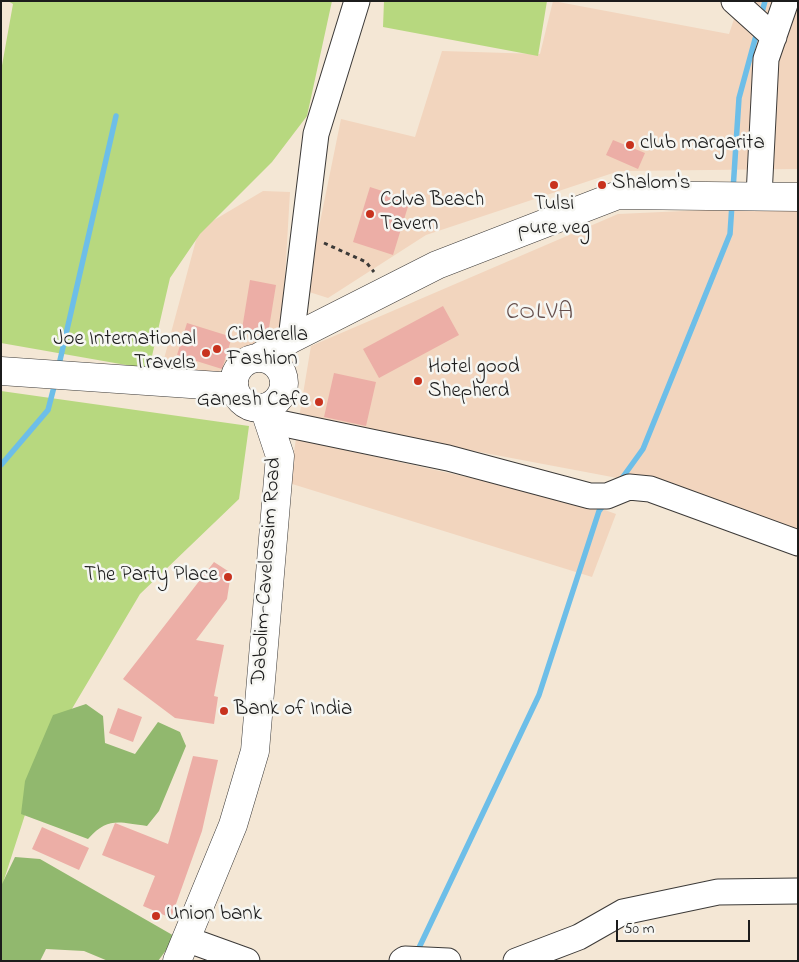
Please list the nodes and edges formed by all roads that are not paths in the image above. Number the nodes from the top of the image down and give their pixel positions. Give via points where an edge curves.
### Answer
1 (358, 1) edge
2 (734, 1) edge
3 (786, 1) edge
4 (774, 37) junction
5 (759, 196) junction
6 (798, 197) edge
7 (291, 339) junction
8 (259, 358) junction
9 (1, 370) edge
10 (283, 373) junction
11 (234, 387) junction
12 (267, 414) junction
13 (798, 543) edge
14 (798, 891) edge
15 (181, 950) edge
16 (247, 961) edge
17 (402, 961) edge
18 (448, 961) edge
19 (516, 961) edge

1 - 7 street via 316,134
2 - 4 street
3 - 4 street
4 - 5 street via 766,59
5 - 6 main road
5 - 7 main road via 618,195 437,265
7 - 8 main road
7 - 10 main road
8 - 10 main road via 274,362
8 - 11 main road via 243,363 237,370
9 - 11 main road
10 - 12 main road via 282,395
11 - 12 main road via 236,395 248,406
12 - 13 street via 590,496 607,496 630,487 650,489
12 - 15 main road, Dabolim-Cavelossim Road via 280,456 255,751 234,825
14 - 19 street via 718,892 624,912 579,937
15 - 16 street
17 - 18 street

